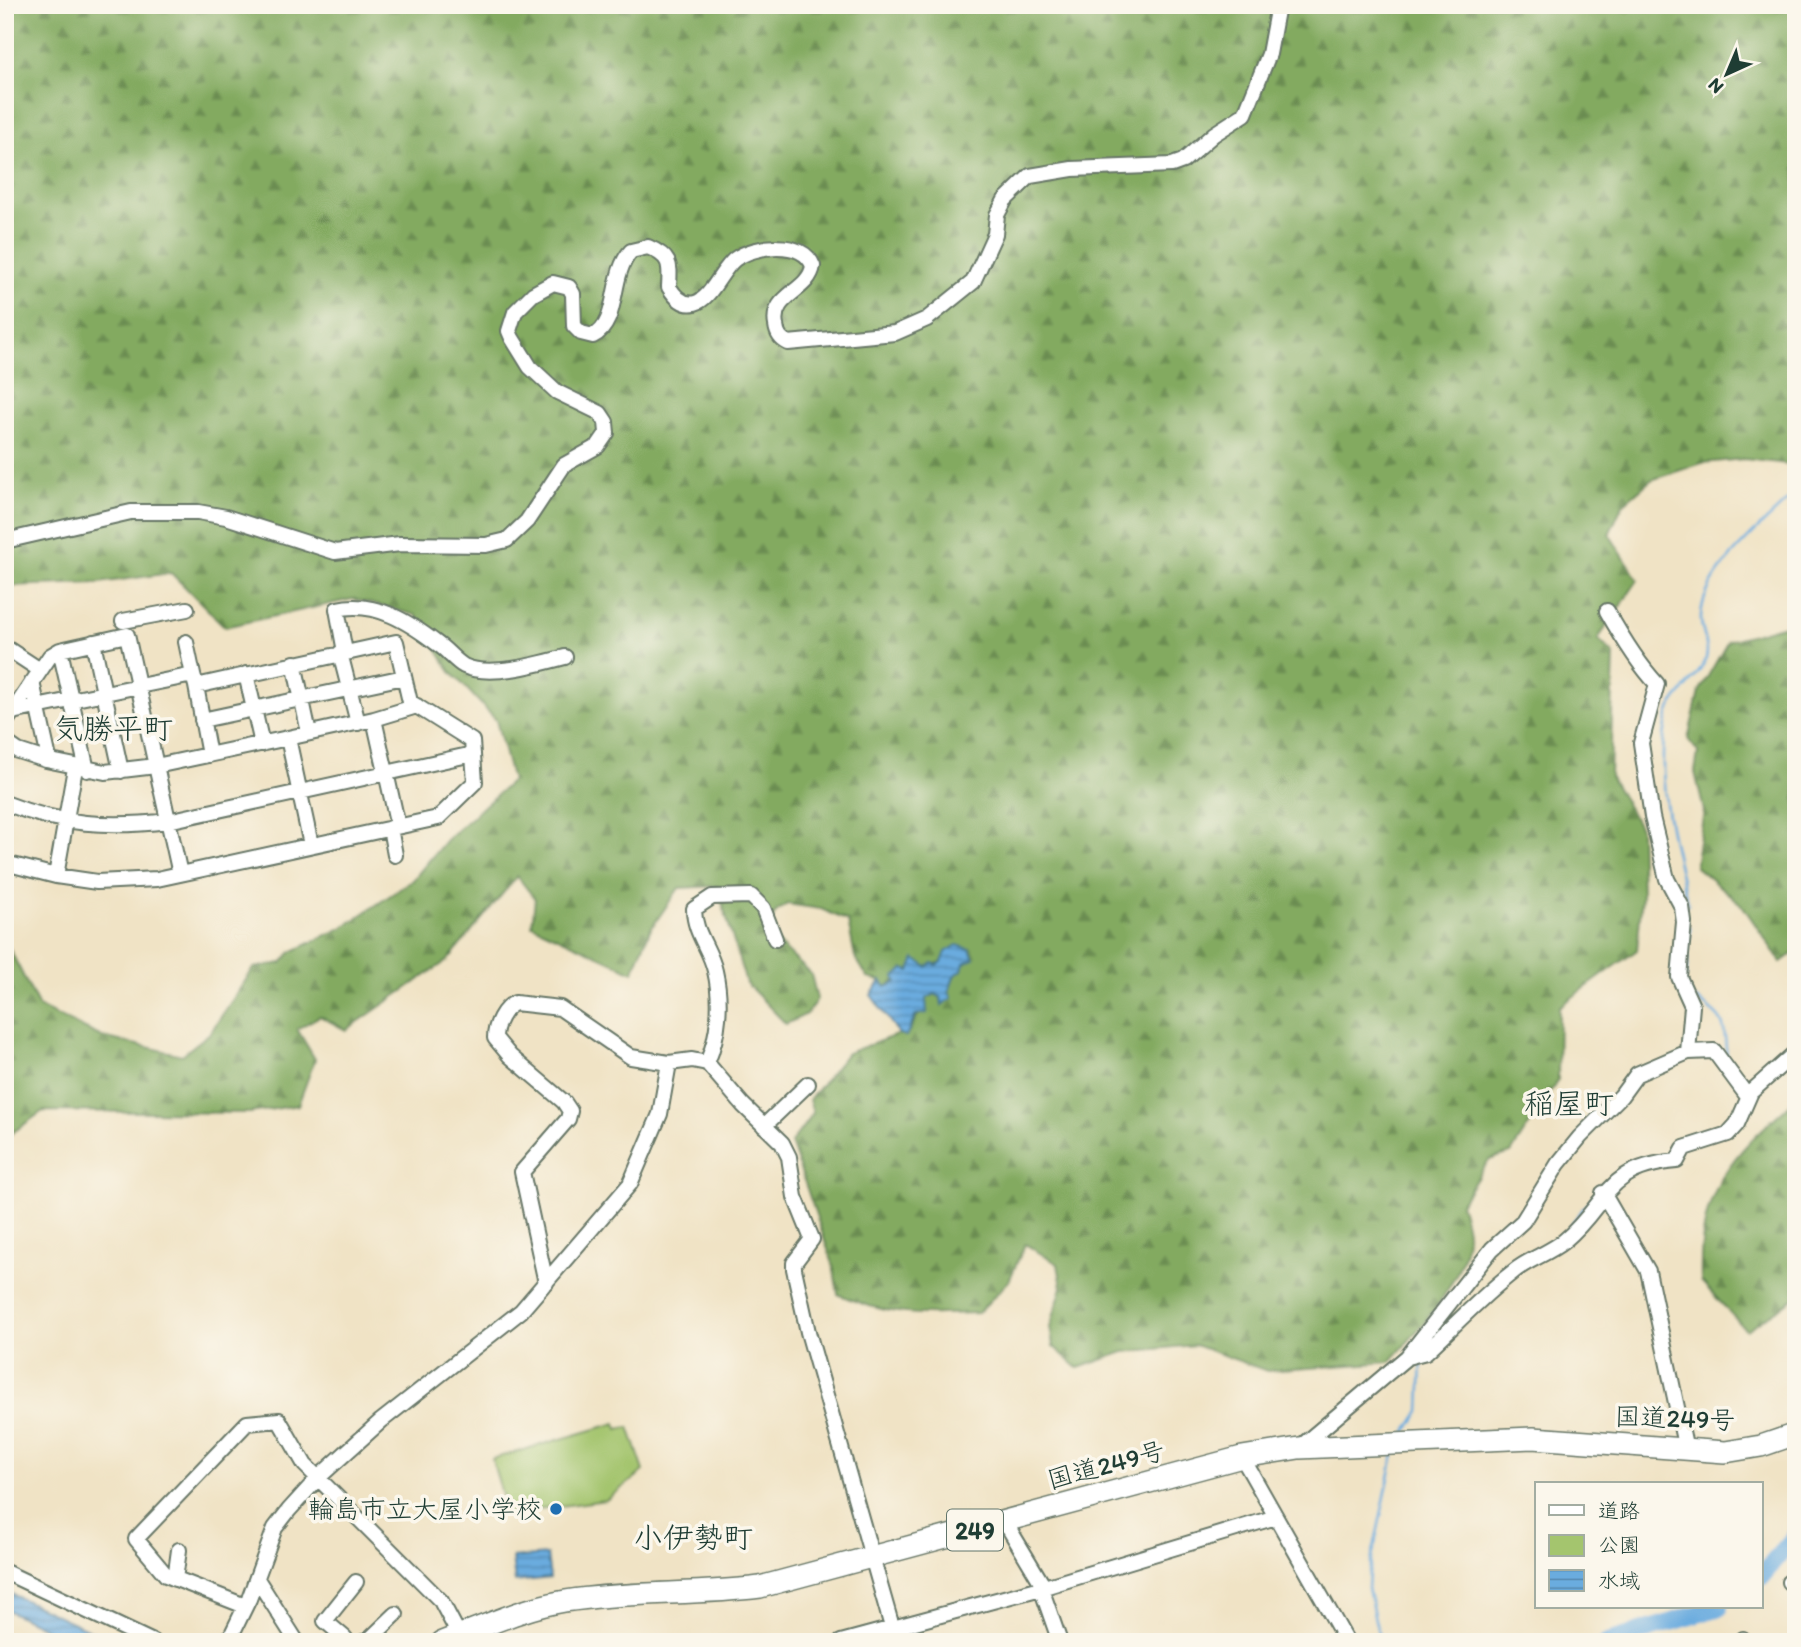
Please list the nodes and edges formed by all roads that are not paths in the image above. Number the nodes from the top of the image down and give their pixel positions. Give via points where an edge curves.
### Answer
1 (1278, 5) edge
2 (5, 541) edge
3 (187, 610) dead end
4 (1607, 611) dead end
5 (123, 622) junction
6 (93, 642) junction
7 (186, 642) dead end
8 (5, 647) edge
9 (60, 650) junction
10 (343, 653) junction
11 (565, 657) dead end
12 (294, 663) junction
13 (40, 670) junction
14 (246, 674) junction
15 (404, 677) junction
16 (194, 681) junction
17 (32, 682) junction
18 (140, 687) junction
19 (350, 687) junction
20 (104, 694) junction
21 (302, 698) junction
22 (73, 700) junction
23 (417, 706) junction
24 (37, 707) junction
25 (254, 709) junction
26 (9, 717) edge
27 (374, 719) junction
28 (202, 720) junction
29 (358, 723) junction
30 (309, 733) junction
31 (288, 738) junction
32 (5, 742) edge
33 (262, 744) junction
34 (473, 754) junction
35 (209, 755) junction
36 (47, 760) junction
37 (156, 766) junction
38 (81, 769) junction
39 (121, 771) junction
40 (386, 774) junction
41 (299, 792) junction
42 (5, 803) edge
43 (65, 821) junction
44 (168, 821) junction
45 (394, 827) junction
46 (311, 845) junction
47 (395, 855) dead end
48 (5, 863) edge
49 (56, 876) junction
50 (184, 878) junction
51 (775, 939) dead end
52 (1688, 1052) junction
53 (1796, 1052) edge
54 (669, 1063) junction
55 (708, 1063) junction
56 (808, 1084) dead end
57 (1752, 1092) junction
58 (764, 1126) junction
59 (1603, 1193) junction
60 (546, 1283) junction
61 (1416, 1355) junction
62 (1796, 1434) edge
63 (1299, 1448) junction
64 (1686, 1450) junction
65 (1242, 1457) junction
66 (318, 1477) junction
67 (1276, 1517) junction
68 (1005, 1522) junction
69 (179, 1550) dead end
70 (873, 1558) junction
71 (5, 1572) edge
72 (175, 1579) junction
73 (257, 1579) junction
74 (356, 1582) dead end
75 (1042, 1587) junction
76 (245, 1606) junction
77 (396, 1614) dead end
78 (892, 1627) junction
79 (451, 1639) edge
80 (346, 1641) edge
81 (1343, 1641) edge
82 (153, 1642) edge
83 (228, 1642) edge
84 (297, 1642) edge
85 (363, 1642) edge
86 (841, 1642) edge
87 (1060, 1642) edge

1 - 2 street via 1260,81 1240,118 1184,161 1172,165 1072,169 1022,181 997,215 995,234 972,282 912,328 895,334 783,341 774,318 777,307 809,277 813,266 805,254 785,247 737,258 702,299 690,303 680,301 669,288 671,268 664,256 648,247 631,251 615,279 609,321 593,336 574,327 569,287 553,283 540,289 512,317 509,331 515,346 557,392 600,413 607,433 598,446 564,465 527,521 507,540 486,545 400,544 335,552 226,517 198,512 131,512
3 - 5 street
4 - 52 street via 1643,670 1657,684 1641,743 1667,880 1682,907 1679,977 1692,1006
5 - 6 street
5 - 18 street
6 - 9 street
6 - 20 street
7 - 16 street
8 - 13 street
9 - 13 street
9 - 22 street
10 - 11 street via 337,609 356,604 386,611 463,665 477,669 528,667
10 - 12 street
10 - 15 street via 396,642
10 - 19 street
12 - 14 street
12 - 21 street
13 - 17 street
14 - 16 street
14 - 25 street
15 - 19 street
15 - 23 street via 410,702
16 - 18 street
16 - 28 street
17 - 24 street
17 - 26 street
18 - 20 street
18 - 37 street
19 - 21 street
19 - 29 street
20 - 22 street
20 - 39 street
21 - 25 street
21 - 30 street
22 - 24 street
22 - 38 street
23 - 27 street
23 - 34 street via 468,736
24 - 26 street
24 - 36 street
25 - 28 street
25 - 33 street
27 - 29 street
27 - 40 street
28 - 35 street
29 - 30 street
30 - 31 street
31 - 33 street
31 - 41 street
32 - 36 street
33 - 35 street
34 - 40 street
34 - 45 street via 475,782 438,818
35 - 37 street
36 - 38 street
37 - 39 street
37 - 44 street
38 - 39 street
38 - 43 street
40 - 41 street
40 - 45 street
41 - 44 street
41 - 46 street
42 - 43 street
43 - 44 street via 114,826
43 - 49 street
44 - 50 street
45 - 46 street
45 - 47 street
46 - 50 street
48 - 49 street
49 - 50 street via 123,882
51 - 55 street via 763,908 751,896 712,897 694,909 697,931 715,969 718,1020
52 - 57 street via 1714,1051
52 - 61 street via 1637,1074 1580,1136 1523,1221 1492,1249
53 - 57 street
54 - 55 street
54 - 60 street via 660,1114 631,1184
54 - 60 street via 631,1057 560,1008 515,1003 500,1019 495,1033 499,1046 570,1111 522,1172
55 - 58 street
56 - 58 street
57 - 59 street via 1728,1134 1682,1152 1677,1161 1618,1179
58 - 70 street via 789,1157 794,1197 811,1233 794,1269
59 - 61 street via 1572,1234 1514,1270
59 - 64 street via 1648,1271
60 - 66 street via 521,1311 410,1396
61 - 63 street
62 - 64 highway, 国道249号 / 249 via 1742,1450
63 - 64 highway, 国道249号 / 249 via 1533,1438
63 - 65 highway, 国道249号 / 249
65 - 67 street
65 - 68 highway, 国道249号 / 249
66 - 72 street via 305,1465 279,1420 247,1423 136,1539 166,1576
66 - 73 street via 275,1528
66 - 79 street via 441,1601
67 - 75 street
67 - 81 street
68 - 70 highway, 国道249号 / 249
68 - 75 street
69 - 72 street
70 - 78 street
70 - 79 highway, 国道249号 / 249 via 760,1587 566,1601 511,1615
71 - 82 street
72 - 76 street
73 - 76 street
73 - 84 street
74 - 80 street via 325,1621
75 - 78 street
75 - 87 street
76 - 83 street
77 - 85 street
78 - 86 street

